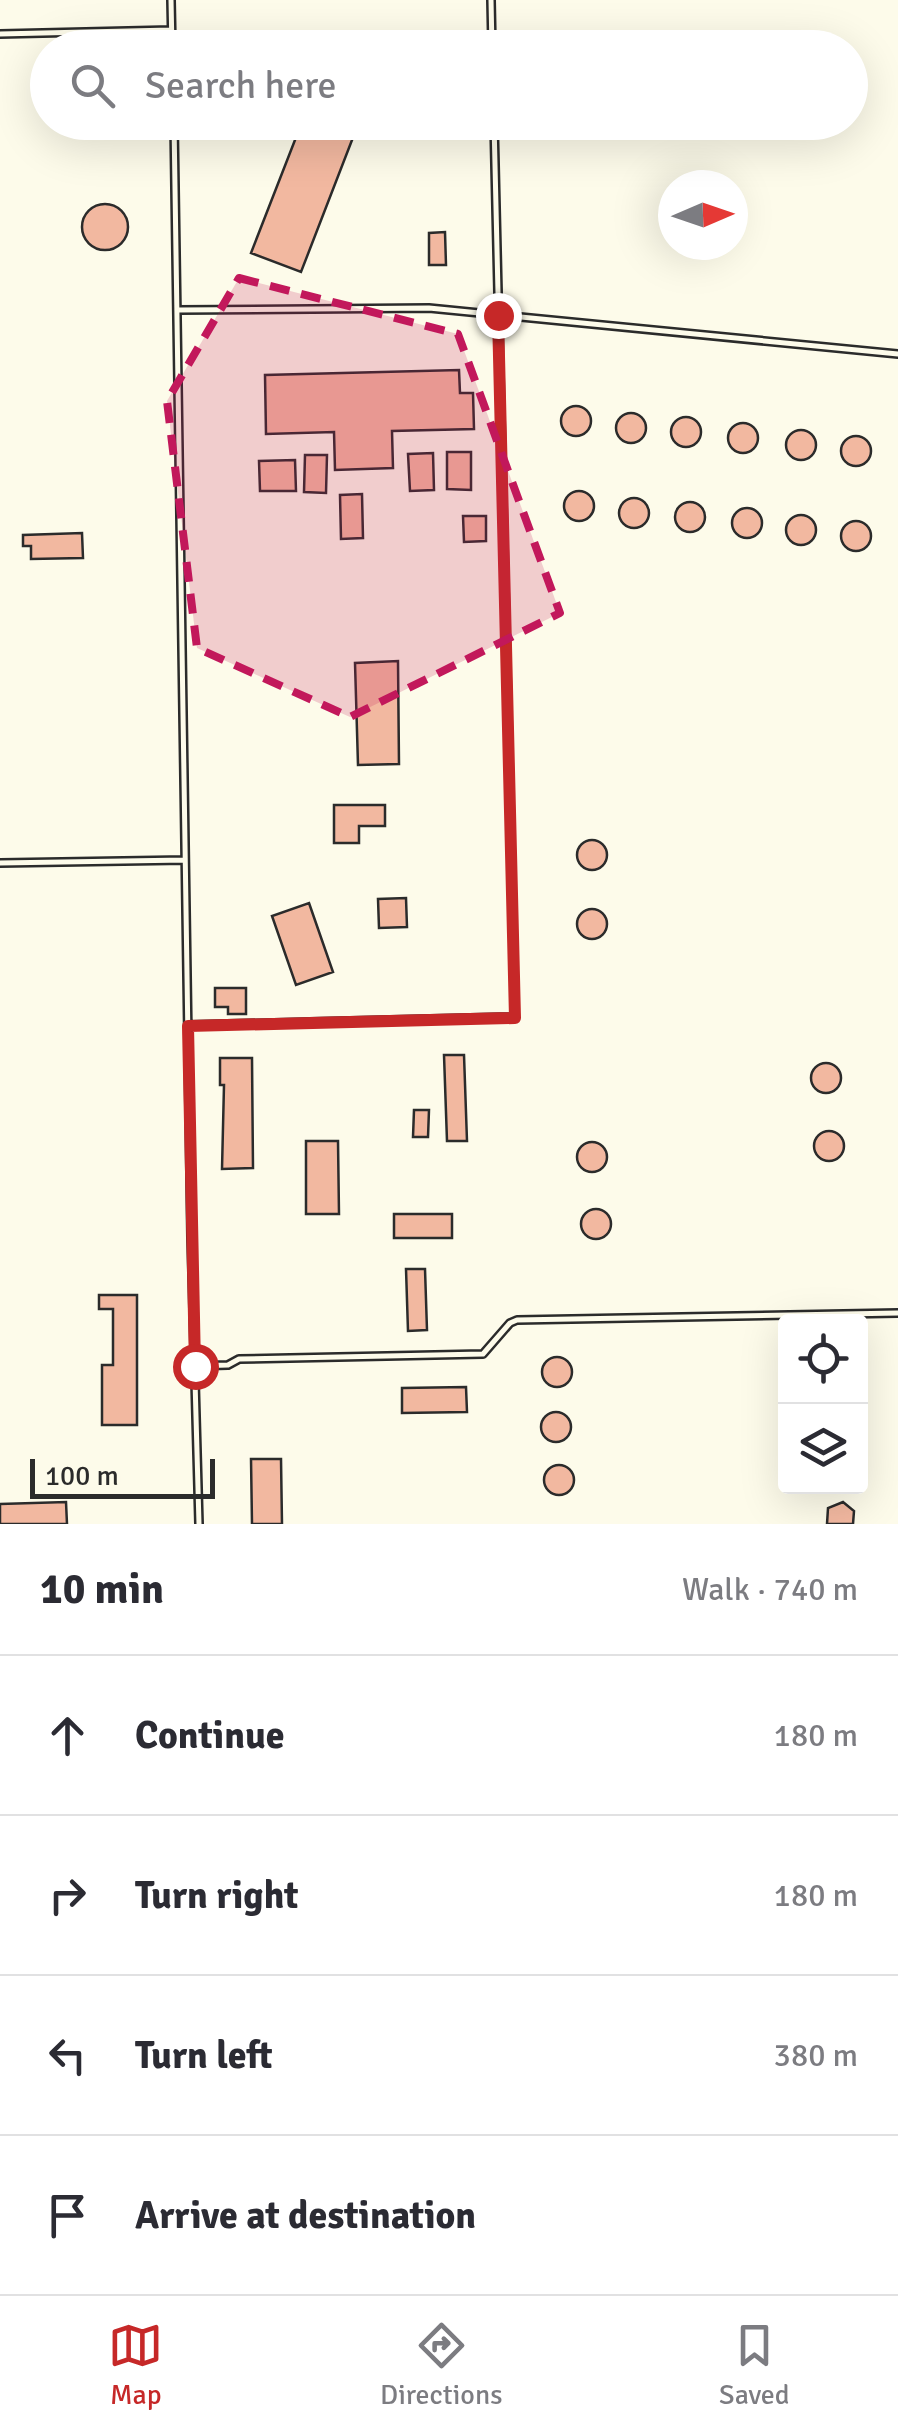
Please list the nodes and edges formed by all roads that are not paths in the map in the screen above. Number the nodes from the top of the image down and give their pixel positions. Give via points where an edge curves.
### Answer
1 (171, 0) edge
2 (491, 0) edge
3 (172, 30) edge
4 (492, 30) edge
5 (30, 33) edge
6 (0, 34) edge
7 (174, 140) edge
8 (494, 140) edge
9 (178, 310) junction
10 (498, 315) junction
11 (898, 354) edge
12 (184, 860) junction
13 (0, 863) edge
14 (188, 1026) junction
15 (898, 1313) edge
16 (195, 1366) junction
17 (199, 1524) edge

1 - 3 lane
2 - 4 lane
5 - 6 lane
7 - 9 lane
8 - 10 lane
9 - 10 lane via 391,307
9 - 12 lane
10 - 11 lane
10 - 14 lane via 515,1018
12 - 13 lane
12 - 14 lane
14 - 16 lane
15 - 16 lane via 516,1320 483,1354 239,1359
16 - 17 lane

